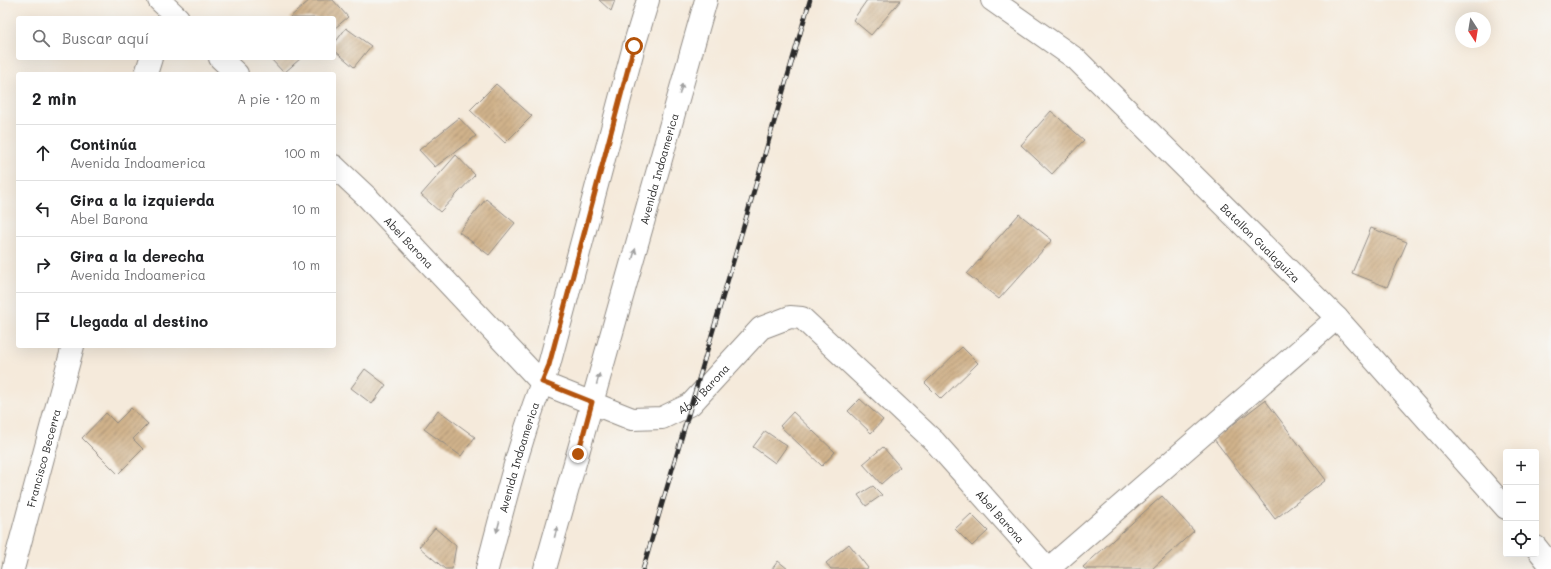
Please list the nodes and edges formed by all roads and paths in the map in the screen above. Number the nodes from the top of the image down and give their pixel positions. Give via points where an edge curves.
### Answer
1 (648, 0) edge
2 (706, 0) edge
3 (992, 0) edge
4 (150, 60) edge
5 (222, 60) edge
6 (147, 72) edge
7 (235, 72) edge
8 (336, 168) edge
9 (1336, 318) junction
10 (72, 348) edge
11 (542, 382) junction
12 (592, 402) junction
13 (1503, 505) edge
14 (1539, 551) edge
15 (1551, 566) edge
16 (13, 569) edge
17 (487, 569) edge
18 (545, 569) edge
19 (1048, 569) edge

1 - 11 street, Avenida Indoamerica via 549,365
12 -> 2 street, Avenida Indoamerica
3 - 9 street, Batallon Gualaguiza via 1076,59
4 - 6 street
5 - 7 street
8 - 11 street, Abel Barona via 368,198
9 - 13 street, Batallon Gualaguiza
9 - 19 street
10 - 16 street, Francisco Becerra
11 - 12 street, Abel Barona
11 -> 17 street, Avenida Indoamerica via 514,469
18 -> 12 street, Avenida Indoamerica
12 - 19 street, Abel Barona via 632,419 662,418 691,404 761,328 790,317 802,318 934,441
14 - 15 street

